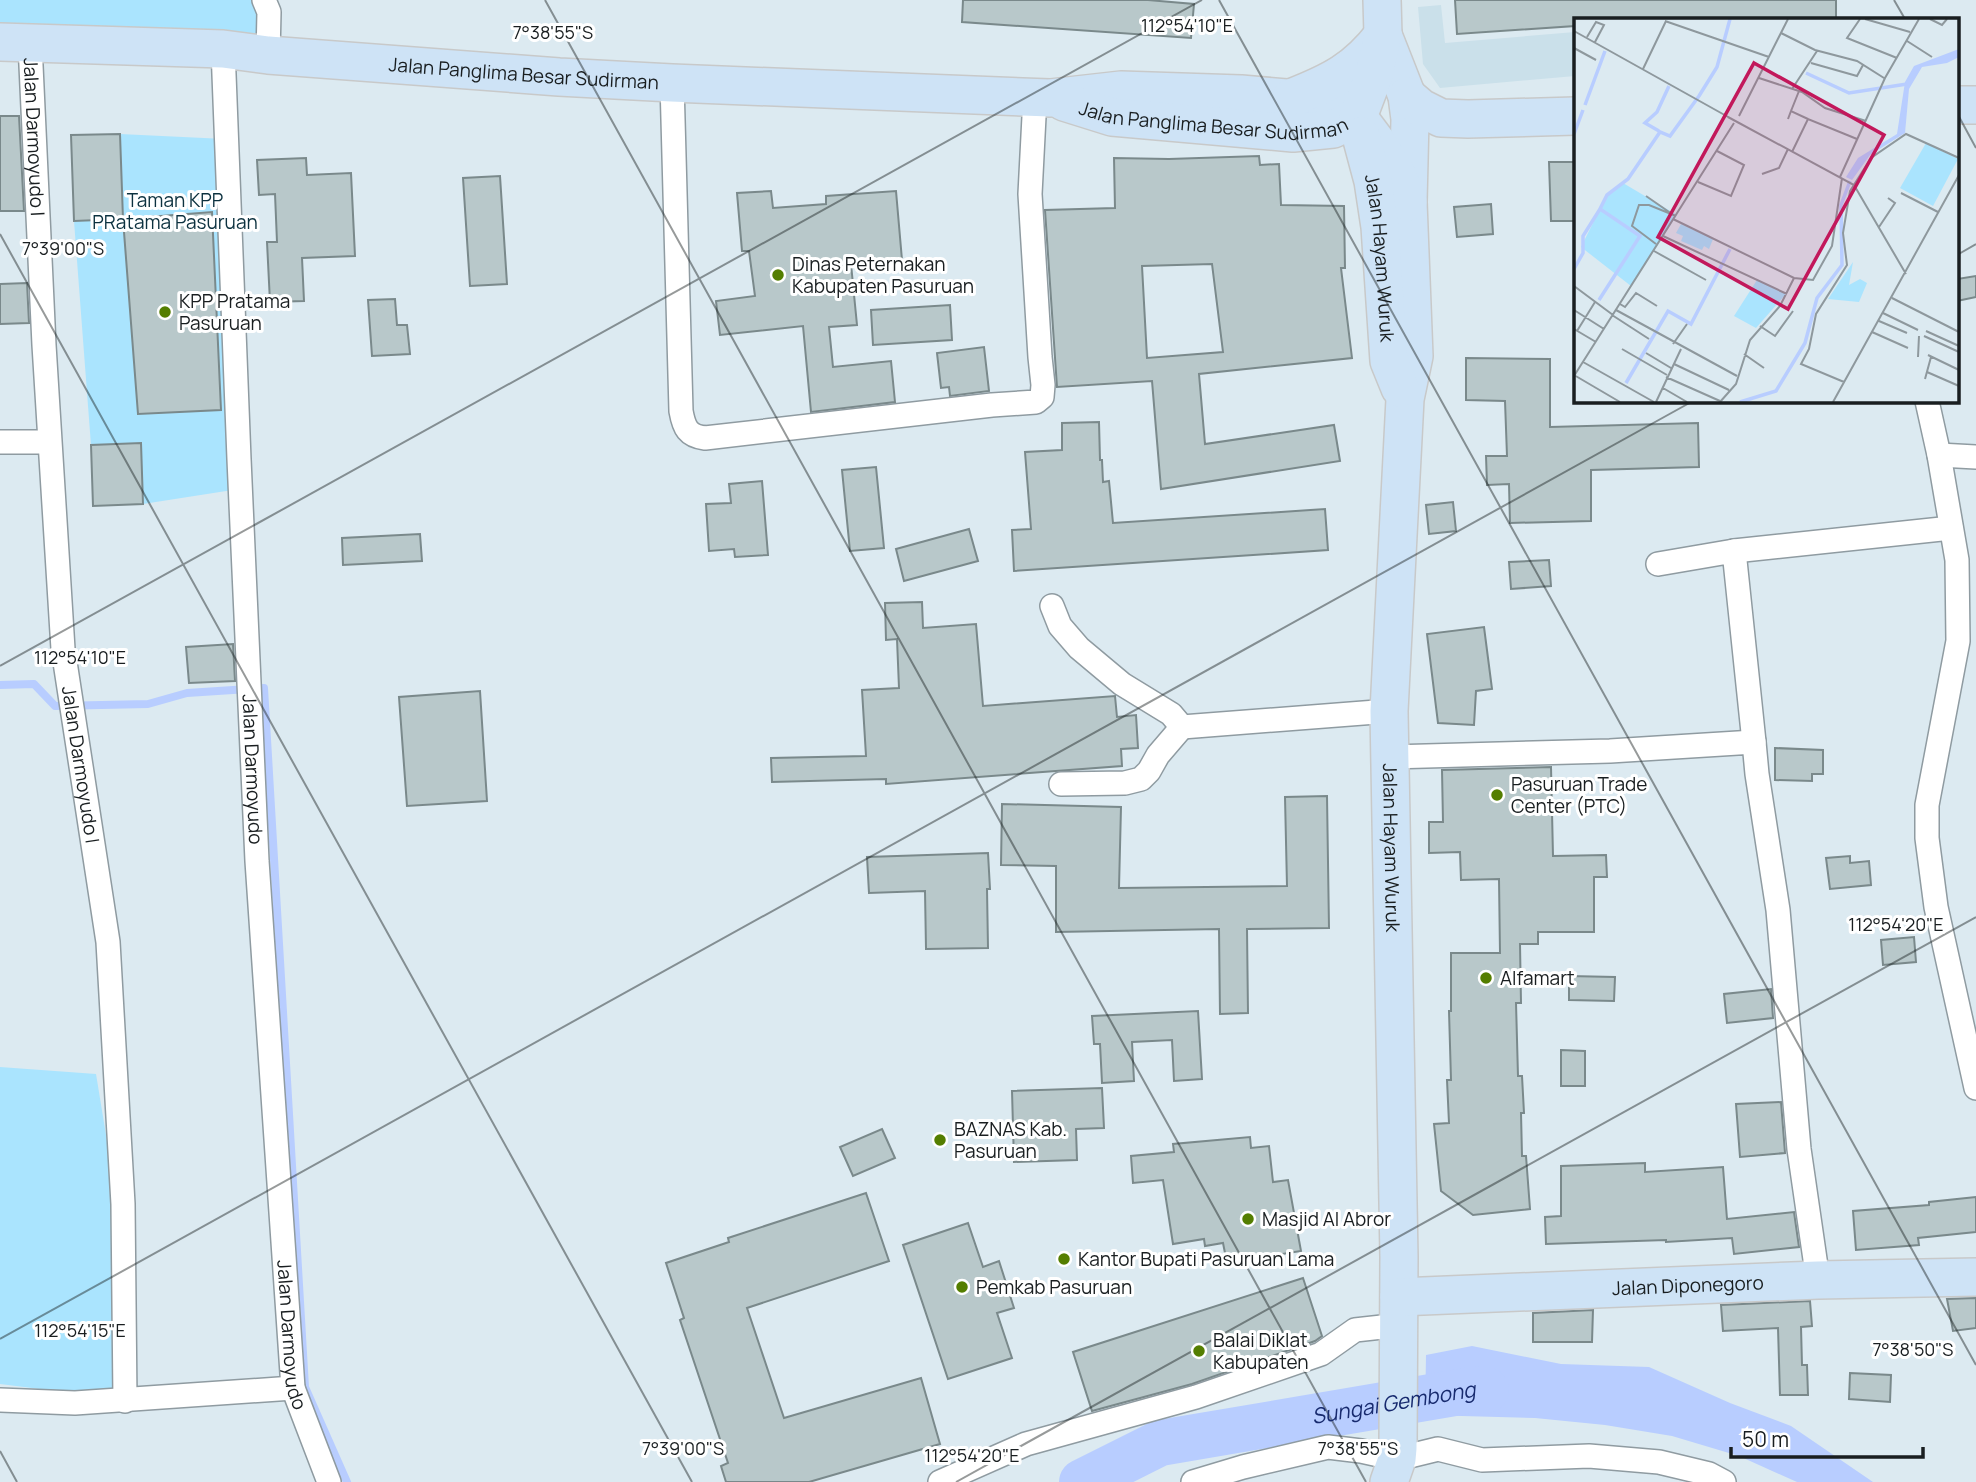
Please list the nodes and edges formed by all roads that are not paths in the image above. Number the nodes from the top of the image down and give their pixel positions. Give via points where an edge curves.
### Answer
1 (269, 4) edge
2 (1383, 17) edge
3 (15, 43) edge
4 (223, 50) junction
5 (268, 55) junction
6 (672, 83) junction
7 (1407, 96) junction
8 (1042, 97) junction
9 (1976, 105) edge
10 (1958, 106) edge
11 (1292, 115) junction
12 (1574, 116) edge
13 (1441, 118) junction
14 (1378, 139) junction
15 (1405, 399) junction
16 (1927, 402) edge
17 (0, 442) edge
18 (49, 442) junction
19 (1939, 455) junction
20 (1976, 457) edge
21 (1951, 528) junction
22 (1734, 551) junction
23 (1658, 564) dead end
24 (1052, 607) dead end
25 (1389, 711) junction
26 (1182, 727) junction
27 (1754, 742) junction
28 (1390, 757) junction
29 (1061, 785) dead end
30 (1976, 1088) edge
31 (1976, 1277) edge
32 (1818, 1280) junction
33 (1399, 1320) junction
34 (293, 1388) junction
35 (0, 1400) edge
36 (125, 1401) junction
37 (1394, 1463) edge
38 (329, 1482) edge
39 (940, 1482) edge
40 (1193, 1482) edge
41 (1724, 1482) edge

1 - 5 street
2 - 7 main road
2 - 11 main road via 1368,55 1321,86
2 - 14 main road via 1374,75
3 - 4 main road, Jalan Panglima Besar Sudirman
3 - 18 street, Jalan Darmoyudo I
4 - 5 main road, Jalan Panglima Besar Sudirman
4 - 34 street, Jalan Darmoyudo via 257,861
5 - 6 main road, Jalan Panglima Besar Sudirman
6 - 8 main road, Jalan Panglima Besar Sudirman
6 - 8 street via 681,411 691,433 705,438 1036,402 1042,397 1030,194
7 - 13 main road
7 - 14 main road via 1410,118
8 - 11 main road, Jalan Panglima Besar Sudirman via 1112,117
9 - 10 main road
11 - 14 main road, Jalan Panglima Besar Sudirman
12 - 13 main road
13 - 14 main road, Jalan Panglima Besar Sudirman
14 - 15 main road, Jalan Hayam Wuruk via 1373,181 1389,361
14 - 15 main road, Jalan Hayam Wuruk via 1408,202 1414,356
15 - 25 main road, Jalan Hayam Wuruk
16 - 19 street
17 - 18 street
18 - 36 street, Jalan Darmoyudo I via 63,649 108,942 123,1204
19 - 20 street
19 - 21 street
21 - 22 street
21 - 30 street via 1958,641 1927,805 1927,838 1936,907
22 - 23 street
22 - 27 street
24 - 26 street via 1060,626 1079,648 1122,684 1171,714
25 - 26 street
25 - 28 main road, Jalan Hayam Wuruk
26 - 29 street via 1141,779
27 - 28 street
27 - 32 street via 1778,910 1799,1149
28 - 33 main road, Jalan Hayam Wuruk
31 - 32 main road, Jalan Diponegoro
32 - 33 main road, Jalan Diponegoro
33 - 37 main road, Jalan Hayam Wuruk
33 - 39 street via 1355,1330 1321,1354 1196,1397 1026,1444
34 - 36 street
34 - 38 street, Jalan Darmoyudo
35 - 36 street
37 - 40 street via 1361,1451 1328,1447
37 - 41 street via 1438,1449 1482,1460 1589,1456 1659,1462

